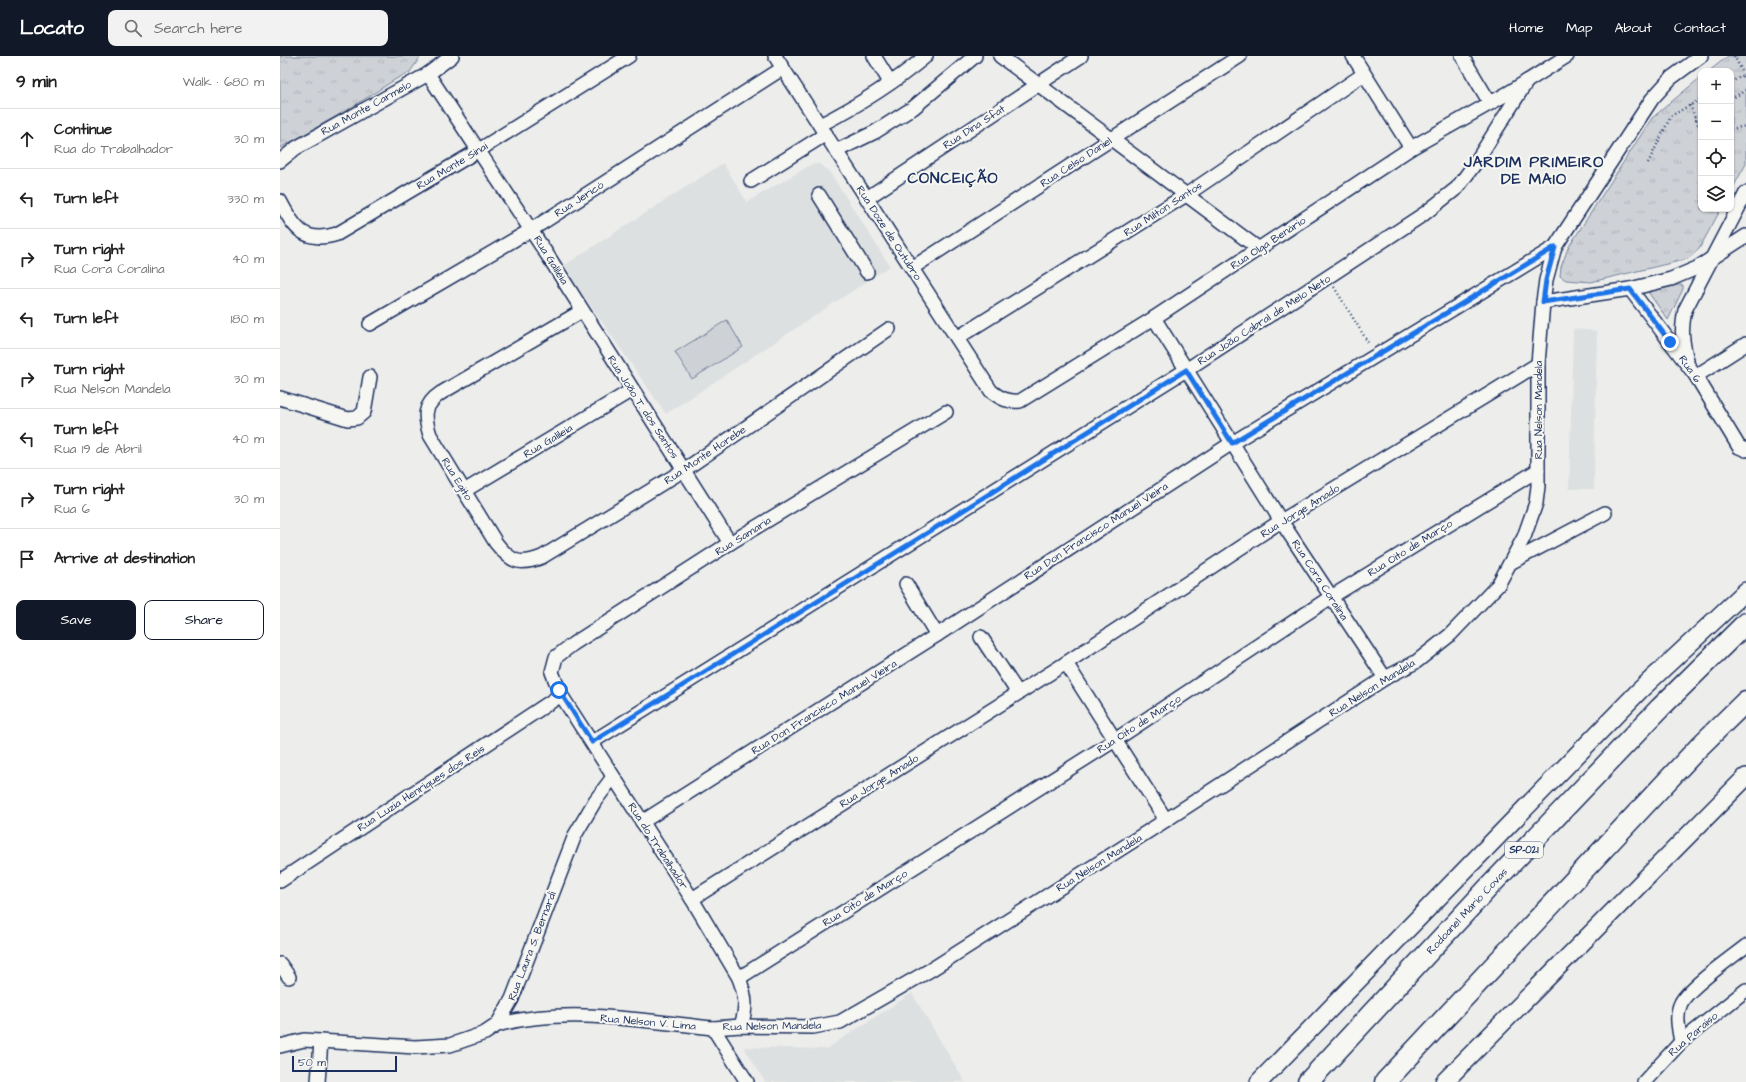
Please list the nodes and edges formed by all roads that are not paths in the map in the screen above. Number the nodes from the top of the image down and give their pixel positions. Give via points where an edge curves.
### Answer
1 (452, 56) edge
2 (629, 56) edge
3 (775, 56) edge
4 (874, 56) edge
5 (926, 56) edge
6 (974, 56) edge
7 (1000, 56) edge
8 (1080, 56) edge
9 (1240, 56) edge
10 (1353, 56) edge
11 (1462, 56) edge
12 (1567, 56) edge
13 (1701, 56) edge
14 (783, 68) junction
15 (428, 74) junction
16 (1364, 74) junction
17 (1527, 81) junction
18 (890, 82) junction
19 (1039, 84) junction
20 (1490, 103) junction
21 (823, 130) junction
22 (1111, 140) junction
23 (1411, 148) junction
24 (479, 150) junction
25 (836, 150) junction
26 (280, 161) edge
27 (751, 181) dead end
28 (1746, 193) edge
29 (819, 195) dead end
30 (1186, 195) junction
31 (867, 198) junction
32 (280, 201) edge
33 (531, 230) junction
34 (1746, 236) edge
35 (1555, 247) junction
36 (1259, 249) junction
37 (1713, 256) junction
38 (912, 268) junction
39 (867, 272) dead end
40 (1630, 289) junction
41 (1543, 302) junction
42 (582, 310) junction
43 (1154, 318) junction
44 (370, 324) dead end
45 (889, 329) dead end
46 (957, 338) junction
47 (1746, 344) edge
48 (1538, 364) junction
49 (1186, 370) junction
50 (1692, 371) junction
51 (370, 376) dead end
52 (632, 390) junction
53 (280, 398) edge
54 (1009, 401) joint
55 (946, 412) dead end
56 (1232, 443) junction
57 (1746, 450) edge
58 (684, 470) junction
59 (1538, 470) junction
60 (464, 491) junction
61 (1606, 514) dead end
62 (1282, 522) junction
63 (730, 543) junction
64 (514, 561) joint
65 (1510, 563) junction
66 (906, 584) dead end
67 (1746, 591) edge
68 (1331, 597) junction
69 (1746, 624) edge
70 (937, 635) junction
71 (981, 637) dead end
72 (1066, 663) junction
73 (552, 672) joint
74 (1386, 678) junction
75 (1018, 693) junction
76 (561, 695) junction
77 (1746, 701) edge
78 (1115, 740) junction
79 (592, 742) junction
80 (614, 777) junction
81 (1746, 778) edge
82 (1166, 820) junction
83 (642, 822) junction
84 (280, 881) edge
85 (692, 899) junction
86 (1746, 946) edge
87 (280, 964) edge
88 (289, 977) dead end
89 (739, 978) junction
90 (1746, 990) edge
91 (497, 1025) junction
92 (741, 1026) junction
93 (713, 1028) junction
94 (321, 1041) junction
95 (1681, 1042) junction
96 (280, 1046) edge
97 (318, 1082) edge
98 (747, 1082) edge
99 (1259, 1082) edge
100 (1308, 1082) edge
101 (1385, 1082) edge
102 (1444, 1082) edge
103 (1644, 1082) edge

1 - 15 street, Rua Monte Carmelo
2 - 24 street, Rua Monte Sinai
3 - 14 street, Rua Doze de Outubro
4 - 18 street
5 - 18 street
6 - 25 street via 913,108 875,132
7 - 19 street
8 - 19 street, Rua Dina Sfat
9 - 22 street, Rua Celso Daniel
10 - 16 street
11 - 20 street
12 - 17 street, Rua Olga Benário
13 - 35 street, Rua Nelson Mandela via 1671,78 1652,99
14 - 21 street, Rua Doze de Outubro
14 - 33 street, Rua Jericó
15 - 24 street, Rua Galiléia
15 - 26 street, Rua Monte Carmelo via 296,148
16 - 23 street
16 - 30 street, Rua Milton Santos
17 - 20 street, Rua Olga Benário
17 - 49 street, Rua João Cabral de Melo Neto via 1457,188 1424,214
18 - 21 street
19 - 22 street
19 - 31 street, Rua Dina Sfat
20 - 23 street, Rua Olga Benário
21 - 25 street, Rua Doze de Outubro
21 - 27 street
22 - 30 street
22 - 38 street, Rua Celso Daniel
23 - 36 street, Rua Olga Benário
24 - 32 street, Rua Monte Sinai via 351,227 322,239 308,236 298,229
24 - 33 street, Rua Galiléia
25 - 31 street, Rua Doze de Outubro
28 - 37 street
29 - 39 street
30 - 36 street
30 - 46 street, Rua Milton Santos
31 - 38 street, Rua Doze de Outubro
33 - 42 street, Rua Galiléia
33 - 44 street, Rua Jericó
34 - 37 street
35 - 41 street, Rua Nelson Mandela
35 - 56 street, Rua Don Francisco Manuel Vieira
36 - 43 street, Rua Olga Benário
37 - 40 street via 1697,268 1671,279
37 - 50 street via 1685,310 1682,326 1682,339
38 - 46 street, Rua Doze de Outubro
40 - 41 street
40 - 50 street, Rua 6
41 - 48 street, Rua Nelson Mandela
42 - 52 street, Rua João T. dos Santos
42 - 60 street, Rua Egito via 431,400 426,413 426,424
43 - 49 street, Rua Cora Coralina
43 - 54 street, Rua Olga Benário via 1020,400
45 - 58 street, Rua Monte Horebe
46 - 54 street, Rua Doze de Outubro via 991,392
47 - 50 street
48 - 59 street, Rua Nelson Mandela
48 - 62 street, Rua Jorge Amado
49 - 56 street, Rua Cora Coralina
49 - 79 street, Rua João Cabral de Melo Neto
50 - 57 street, Rua 6 via 1739,447
51 - 53 street via 364,412 357,418 348,419
52 - 58 street, Rua João T. dos Santos
52 - 60 street, Rua Galileia
55 - 63 street, Rua Samaria
56 - 62 street, Rua Cora Coralina
56 - 70 street, Rua Don Francisco Manuel Vieira
58 - 63 street, Rua João T. dos Santos
58 - 64 street, Rua Monte Horebe via 542,557 528,563
59 - 65 street, Rua Nelson Mandela via 1536,503 1524,537
59 - 68 street, Rua Oito de Março
60 - 64 street, Rua Egito via 496,543
61 - 65 street
62 - 68 street, Rua Cora Coralina
62 - 72 street, Rua Jorge Amado
63 - 73 street, Rua Samaria via 573,644 556,657
65 - 74 street, Rua Nelson Mandela via 1498,585 1450,635 1416,662
66 - 70 street
67 - 99 main road via 1639,691
68 - 74 street, Rua Cora Coralina
68 - 78 street, Rua Oito de Março
69 - 100 highway, Rodoanel Mário Covas / SP-021 via 1660,708
70 - 83 street, Rua Don Francisco Manuel Vieira
71 - 75 street
72 - 75 street, Rua Jorge Amado
72 - 78 street
73 - 76 street, Rua do Trabalhador
74 - 82 street, Rua Nelson Mandela
75 - 85 street, Rua Jorge Amado
76 - 79 street, Rua do Trabalhador
76 - 84 street, Rua Luzia Henriques dos Reis
77 - 101 highway via 1699,747
78 - 82 street
78 - 89 street, Rua Oito de Março
79 - 80 street, Rua do Trabalhador
80 - 83 street, Rua do Trabalhador
80 - 91 street, Rua Laura S. Bernardi via 595,801 575,835 512,999
81 - 102 main road
82 - 92 street, Rua Nelson Mandela via 932,969 840,1022 813,1026
83 - 85 street, Rua do Trabalhador
85 - 89 street, Rua do Trabalhador
86 - 95 street via 1691,990 1681,1003 1678,1017
87 - 88 street
89 - 92 street, Rua do Trabalhador via 746,1010
90 - 95 street, Rua Paraíso
91 - 93 street, Rua Nelson V. Lima via 554,1016 639,1019
91 - 94 street via 485,1033 450,1045 415,1047
92 - 93 street, Rua Nelson Mandela
93 - 98 street
94 - 96 street via 304,1040
94 - 97 street
95 - 103 street, Rua Paraíso

